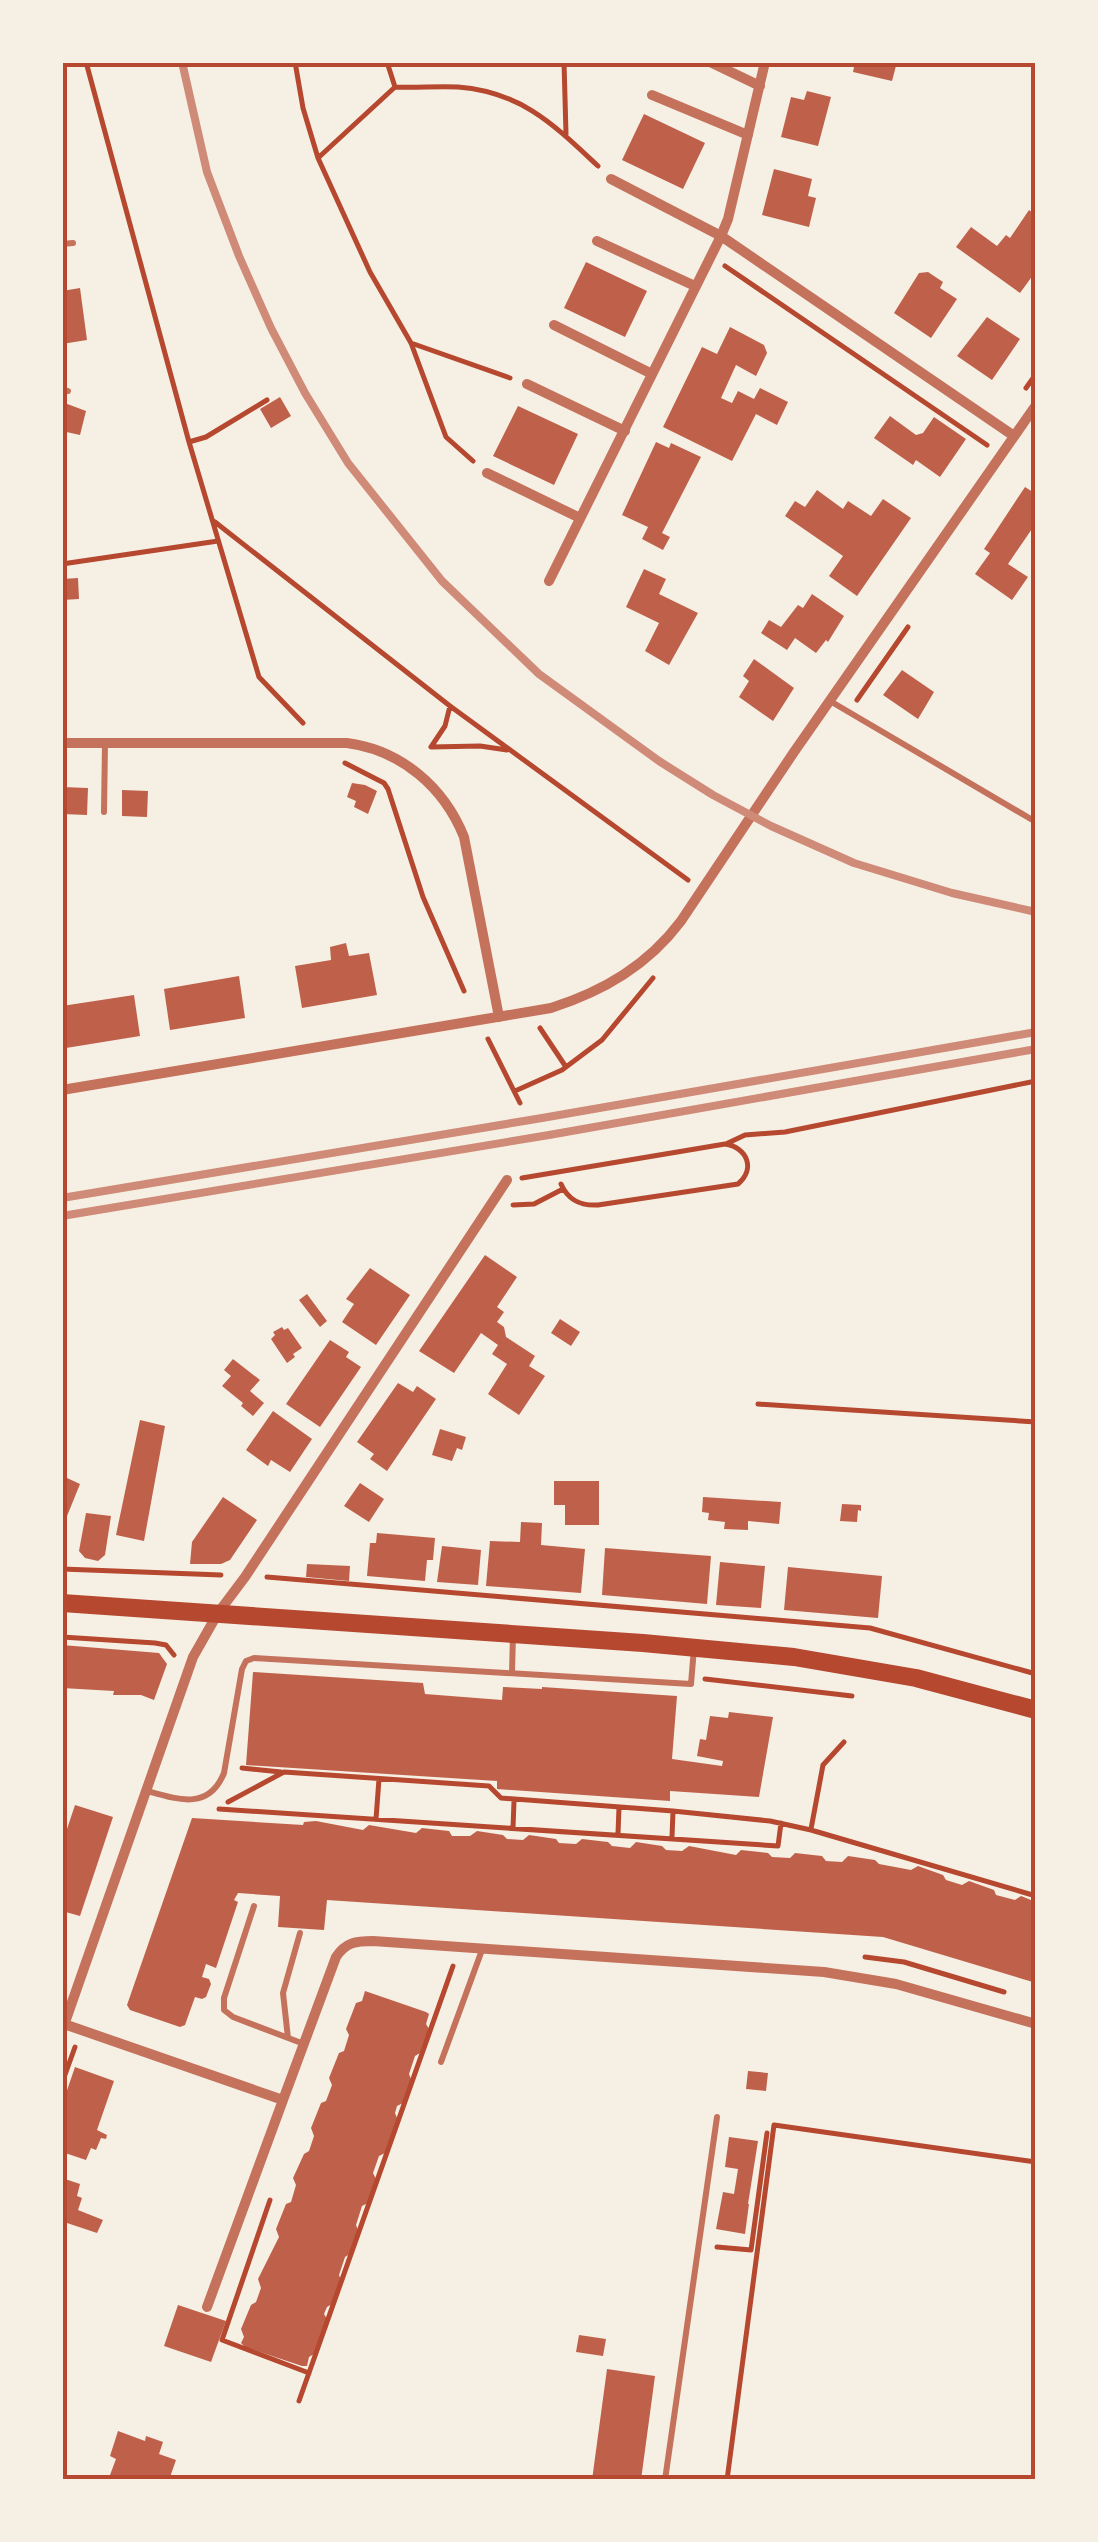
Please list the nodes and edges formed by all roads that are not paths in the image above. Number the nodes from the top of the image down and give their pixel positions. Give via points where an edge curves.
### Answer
1 (710, 62) edge
2 (766, 62) edge
3 (760, 86) junction
4 (652, 95) dead end
5 (748, 135) junction
6 (611, 178) road end
7 (721, 236) junction
8 (597, 241) dead end
9 (73, 242) dead end
10 (62, 244) edge
11 (694, 286) junction
12 (554, 326) dead end
13 (652, 374) junction
14 (527, 384) road end
15 (1036, 405) edge
16 (625, 430) junction
17 (1014, 436) junction
18 (487, 473) road end
19 (580, 518) junction
20 (549, 580) dead end
21 (830, 701) junction
22 (62, 743) edge
23 (105, 743) junction
24 (104, 812) dead end
25 (1036, 822) edge
26 (499, 1017) junction
27 (62, 1090) edge
28 (508, 1180) road end
29 (62, 1604) edge
30 (218, 1614) junction
31 (513, 1634) junction
32 (694, 1647) junction
33 (512, 1673) junction
34 (1036, 1710) edge
35 (146, 1790) junction
36 (254, 1906) dead end
37 (300, 1934) dead end
38 (482, 1950) junction
39 (1036, 2024) edge
40 (63, 2027) edge
41 (288, 2038) junction
42 (304, 2044) junction
43 (441, 2062) dead end
44 (283, 2100) junction
45 (717, 2117) dead end
46 (207, 2308) dead end
47 (665, 2480) edge

1 - 3 street
2 - 3 street
3 - 5 street
4 - 5 street
5 - 7 street
6 - 7 street
7 - 11 street
7 - 17 street
8 - 11 street
9 - 10 lane
11 - 13 street
12 - 13 street
13 - 16 street
14 - 16 street
15 - 17 street
16 - 19 street
17 - 21 street
18 - 19 street
19 - 20 street
21 - 25 lane
21 - 26 street via 663,944 578,999
22 - 23 street
23 - 24 lane
23 - 26 street via 347,743 403,762 451,810 464,837
26 - 27 street
28 - 30 street
29 - 30 main road
30 - 31 main road
30 - 35 street via 193,1657
31 - 32 main road
31 - 33 lane
32 - 33 lane via 691,1684
32 - 34 main road via 858,1667
33 - 35 lane via 254,1658 242,1669 216,1788 195,1799
35 - 40 street
36 - 41 lane via 224,2010
37 - 41 lane via 283,1992
38 - 39 street via 862,1977
38 - 42 street via 360,1941 342,1948
38 - 43 lane
40 - 44 street
41 - 42 lane
42 - 44 street
44 - 46 street
45 - 47 lane

